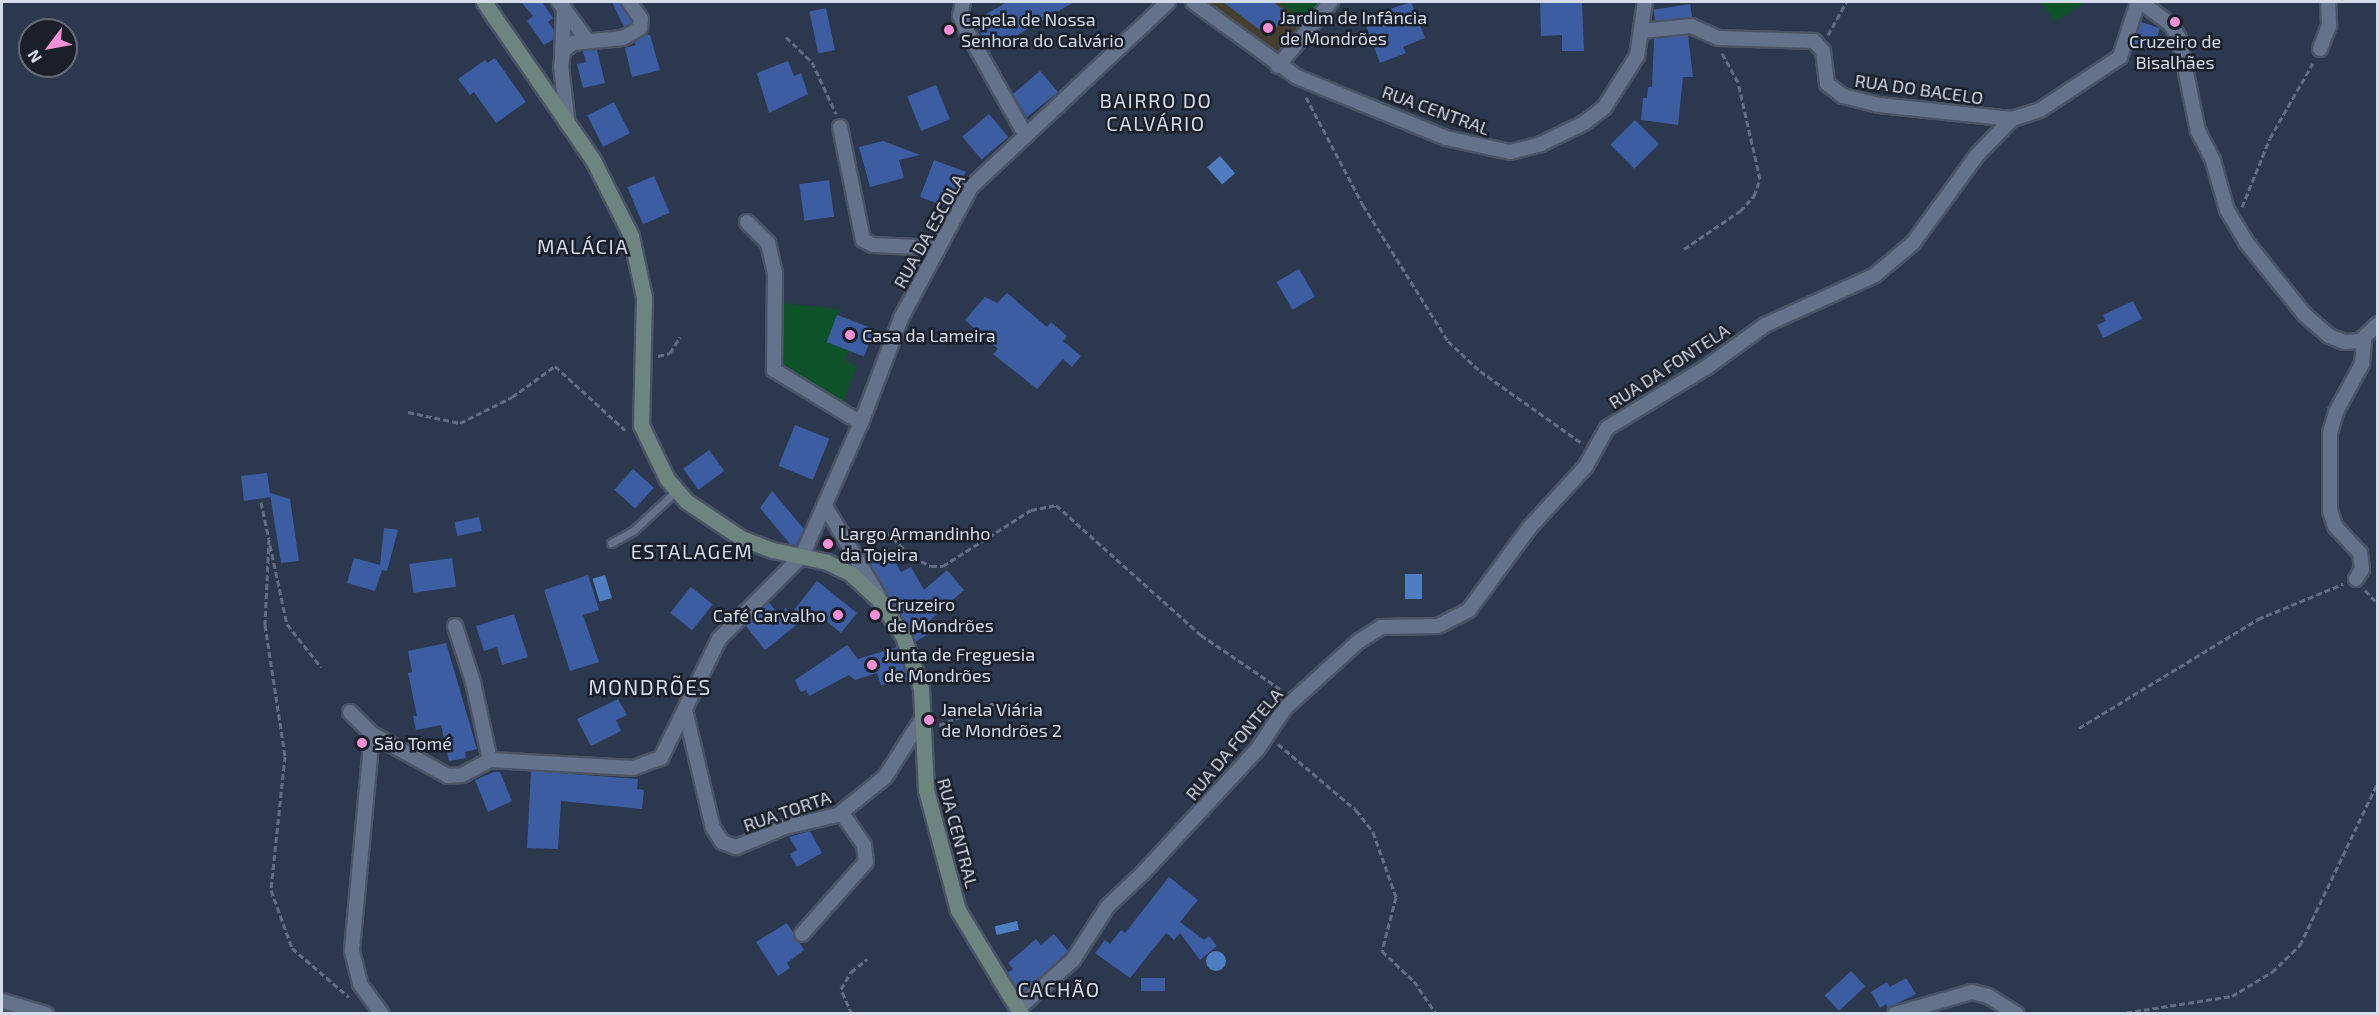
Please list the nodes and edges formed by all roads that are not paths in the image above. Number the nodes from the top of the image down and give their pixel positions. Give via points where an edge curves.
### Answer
1 (484, 2) edge
2 (629, 2) edge
3 (963, 2) edge
4 (1168, 2) edge
5 (1193, 2) edge
6 (1331, 2) edge
7 (1645, 2) edge
8 (2139, 2) edge
9 (2328, 2) edge
10 (561, 4) edge
11 (1642, 31) junction
12 (587, 40) junction
13 (2320, 49) road end
14 (562, 54) junction
15 (1278, 66) junction
16 (2013, 119) junction
17 (568, 124) junction
18 (840, 127) road end
19 (1026, 136) junction
20 (747, 222) dead end
21 (938, 248) junction
22 (2378, 324) edge
23 (2364, 339) junction
24 (861, 423) junction
25 (676, 491) junction
26 (825, 506) junction
27 (611, 543) dead end
28 (802, 556) junction
29 (2356, 579) road end
30 (890, 615) junction
31 (455, 626) dead end
32 (685, 710) junction
33 (350, 712) dead end
34 (922, 724) junction
35 (372, 734) junction
36 (490, 760) junction
37 (842, 813) junction
38 (802, 934) dead end
39 (2, 1001) edge
40 (1019, 1011) edge
41 (46, 1014) edge
42 (381, 1014) edge
43 (1895, 1014) edge
44 (2017, 1014) edge

1 - 17 main road
2 - 12 street via 642,20 640,28 623,38
3 - 19 street via 960,16 964,26
4 - 19 street, RUA DA ESCOLA
5 - 15 street, RUA CENTRAL
6 - 15 street
7 - 11 street, RUA CENTRAL
8 - 16 street, RUA DO BACELO via 2117,59 2036,112
8 - 23 street via 2171,25 2179,38 2196,126 2235,226 2318,328 2340,341
9 - 13 street via 2329,25
10 - 12 street
10 - 14 street
11 - 15 street, RUA CENTRAL via 1633,64 1598,113 1541,144 1517,151 1486,150 1446,138
11 - 16 street, RUA DO BACELO via 1691,26 1713,36 1810,40 1822,48 1827,84 1843,96 1879,105
12 - 14 street via 570,44
14 - 17 street
16 - 40 street, RUA DA FONTELA via 1978,154 1898,258 1856,287 1758,329 1714,362 1611,425 1469,610 1438,626 1393,625 1370,632 1294,699 1268,736 1108,906 1073,960
17 - 25 main road via 607,184 635,246 644,297 640,417 649,447
18 - 21 street via 864,240 873,245
19 - 21 street, RUA DA ESCOLA via 976,181
20 - 24 street via 768,243 775,273 774,370
21 - 24 street, RUA DA ESCOLA via 902,318
22 - 23 street
23 - 29 street via 2362,364 2336,412 2330,433 2331,516 2335,526 2360,553 2362,569
24 - 26 street, RUA DA ESCOLA
25 - 27 lane via 634,530
25 - 28 main road via 741,538
26 - 28 street
26 - 30 street
28 - 30 main road via 850,573
28 - 32 street via 723,633
30 - 34 main road, RUA CENTRAL via 916,668
31 - 36 street via 473,682
32 - 36 street via 665,753 645,767
32 - 37 street, RUA TORTA via 713,828 726,845 741,846 785,827 825,821
33 - 35 street
34 - 37 street, RUA TORTA via 885,777
34 - 40 main road, RUA CENTRAL via 926,790 958,910
35 - 36 street via 448,776 462,775
35 - 42 street via 352,951 360,984
37 - 38 street via 864,845 866,862
39 - 41 street
43 - 44 street via 1972,992 1988,996

